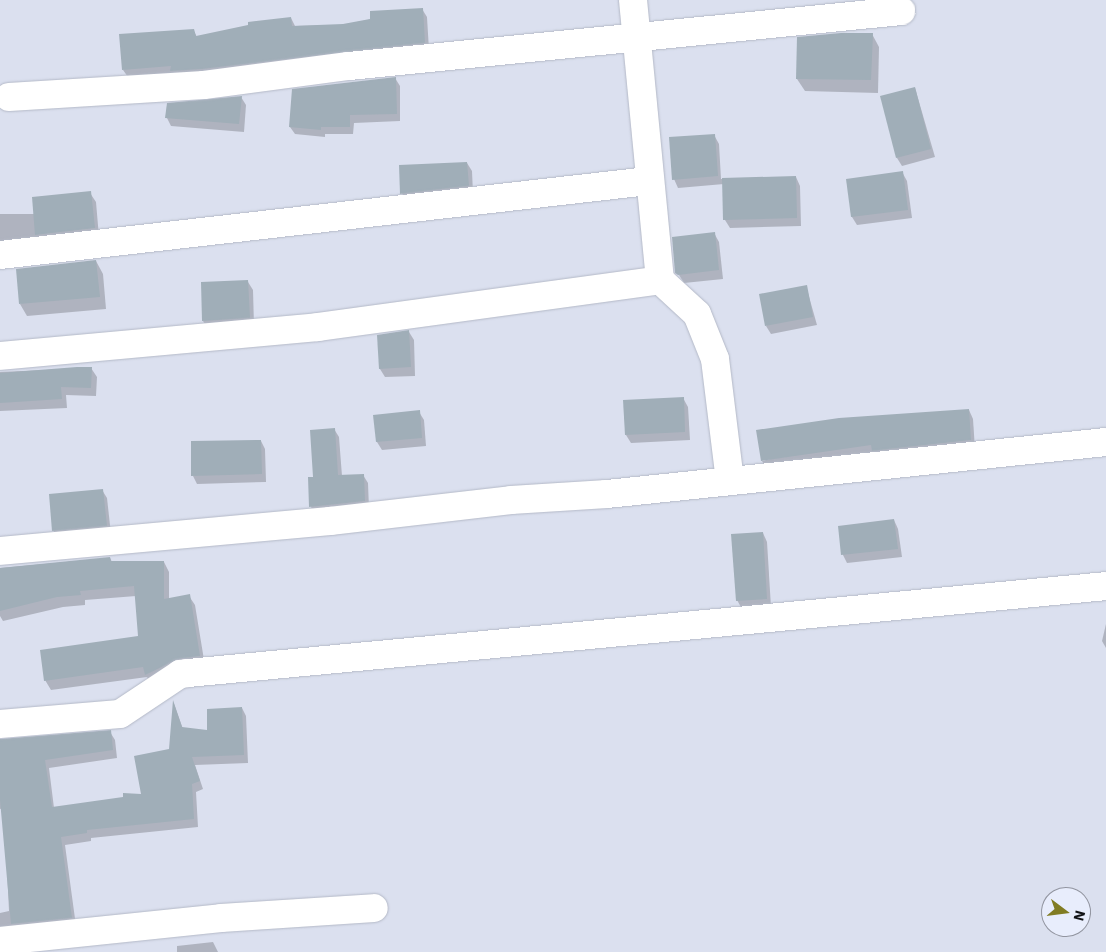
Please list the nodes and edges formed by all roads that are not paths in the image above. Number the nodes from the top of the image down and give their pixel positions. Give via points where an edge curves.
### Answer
1 (633, 0) edge
2 (900, 11) dead end
3 (638, 37) junction
4 (9, 97) dead end
5 (648, 181) junction
6 (0, 255) edge
7 (660, 280) junction
8 (0, 356) edge
9 (1106, 442) edge
10 (730, 481) junction
11 (0, 551) edge
12 (1106, 586) edge
13 (0, 724) edge
14 (374, 908) dead end
15 (0, 941) edge

1 - 3 street
2 - 3 street
3 - 4 street via 349,66 204,85
3 - 5 street
5 - 6 street
5 - 7 street
7 - 8 street via 318,327
7 - 10 street via 698,314 715,359
9 - 10 street
10 - 11 street
12 - 13 street via 188,673 180,674 120,714
14 - 15 street via 221,918

